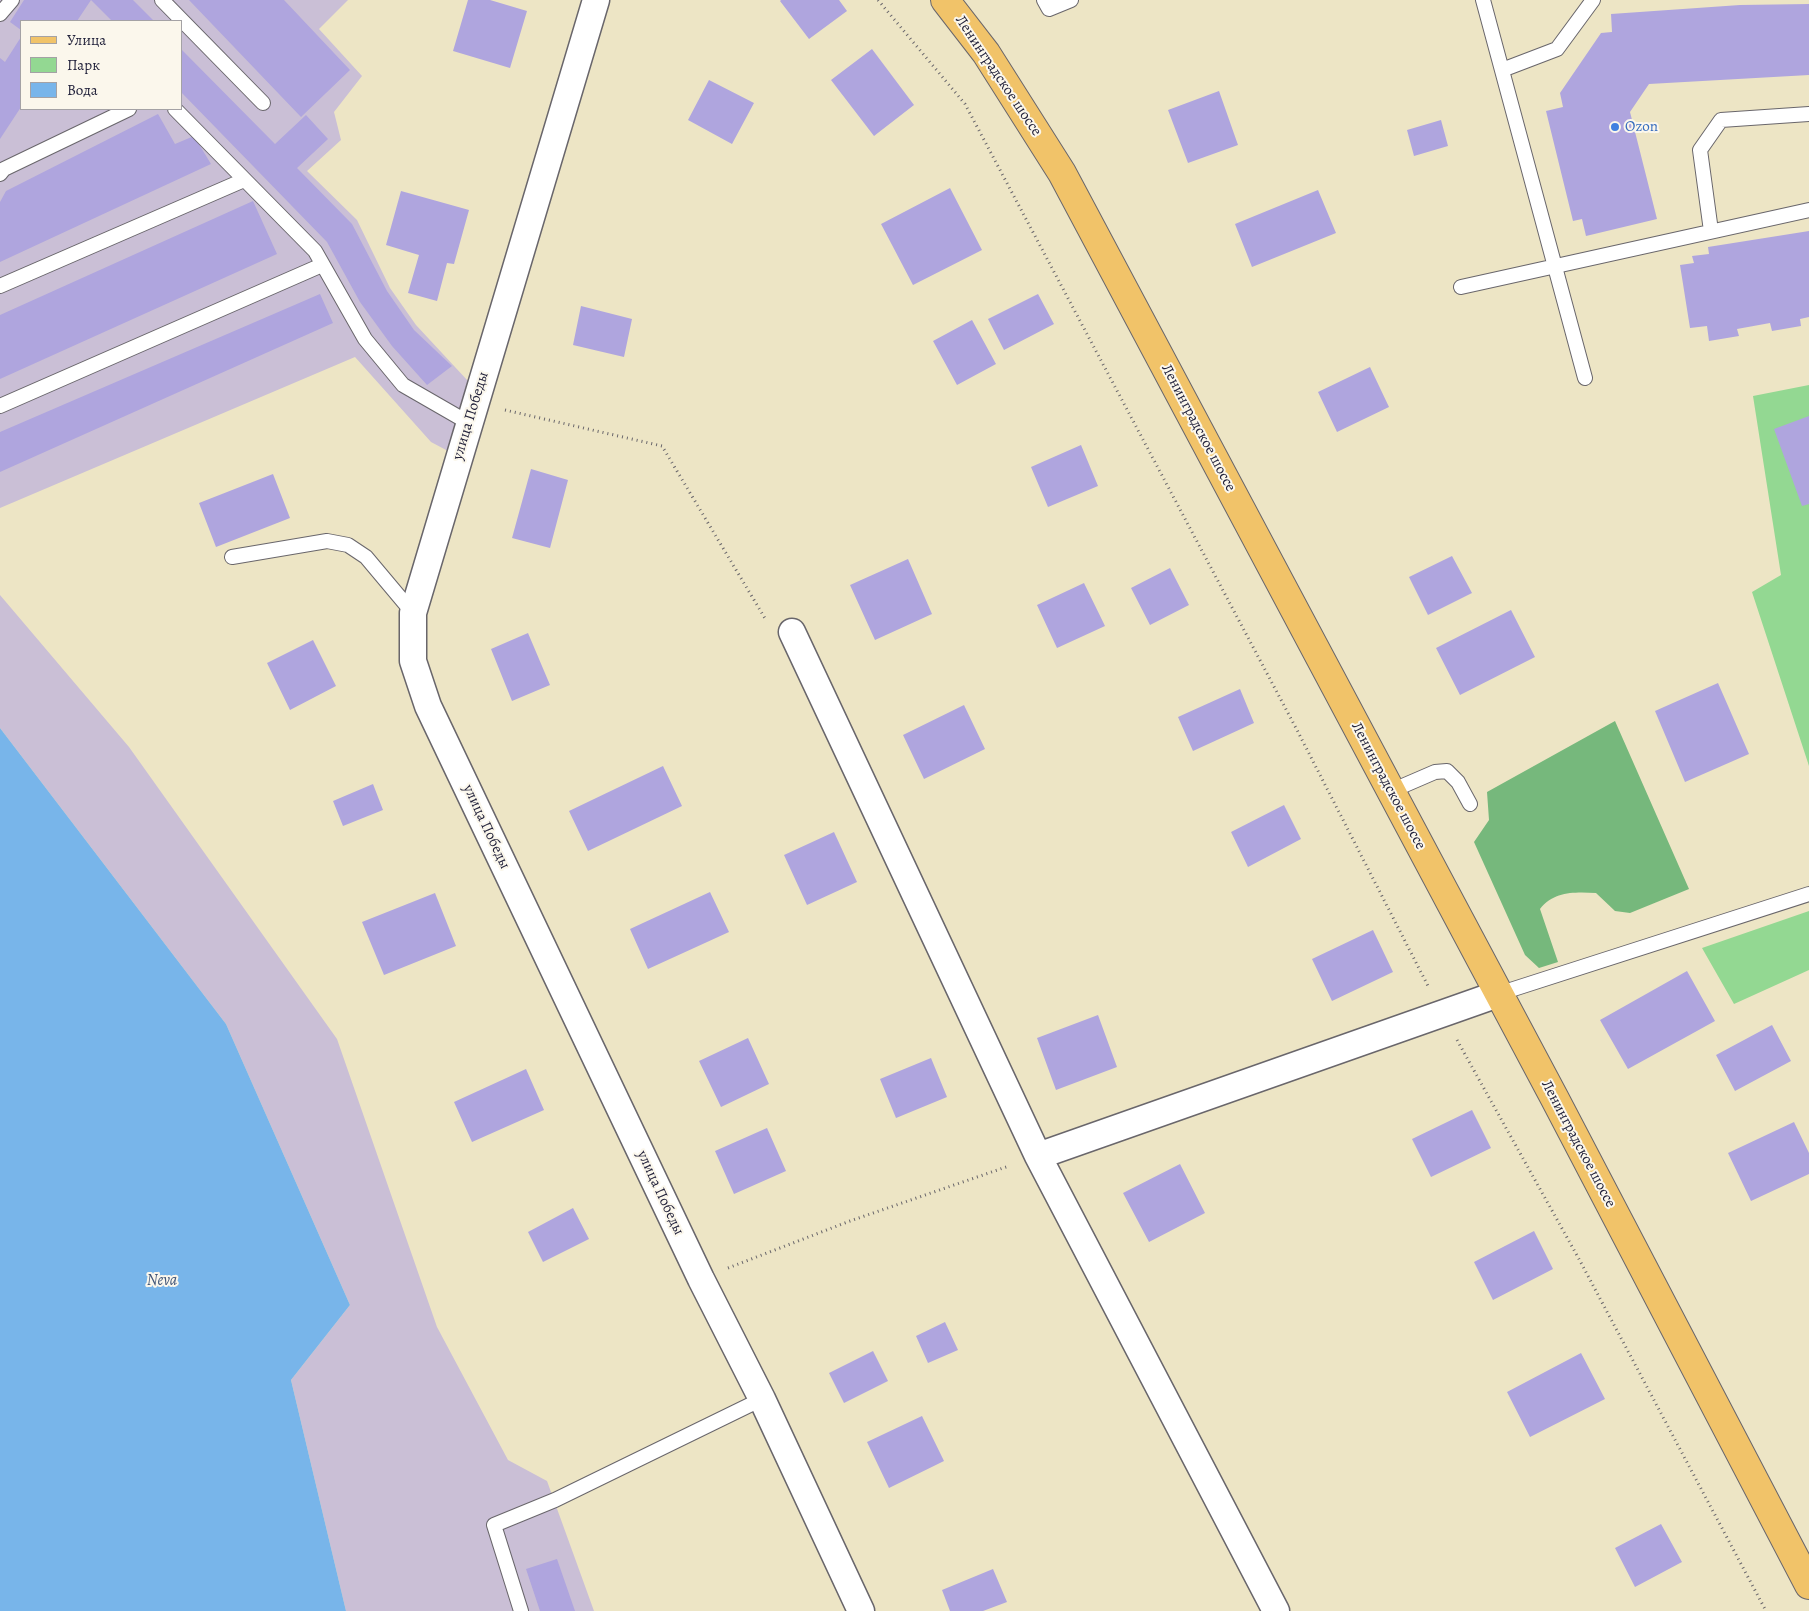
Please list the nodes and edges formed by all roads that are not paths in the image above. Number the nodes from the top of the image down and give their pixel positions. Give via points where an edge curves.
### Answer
1 (12, 0) edge
2 (162, 0) edge
3 (596, 0) edge
4 (945, 0) edge
5 (1044, 0) edge
6 (1071, 0) edge
7 (1483, 0) edge
8 (1592, 0) edge
9 (0, 14) edge
10 (182, 20) edge
11 (182, 20) edge
12 (1502, 70) junction
13 (263, 103) dead end
14 (126, 110) edge
15 (176, 110) edge
16 (1809, 114) edge
17 (0, 174) edge
18 (244, 180) junction
19 (1809, 210) edge
20 (1711, 231) junction
21 (322, 265) junction
22 (1556, 266) junction
23 (0, 286) edge
24 (1461, 287) dead end
25 (1586, 378) dead end
26 (0, 406) edge
27 (472, 413) junction
28 (232, 557) dead end
29 (413, 613) junction
30 (792, 632) road end
31 (1391, 791) junction
32 (1470, 804) dead end
33 (1809, 894) edge
34 (1498, 994) junction
35 (1038, 1156) junction
36 (762, 1399) junction
37 (1809, 1585) edge
38 (521, 1611) edge
39 (861, 1611) edge
40 (1276, 1611) edge

1 - 9 lane
2 - 10 lane
3 - 27 street, улица Победы
4 - 31 main road, Ленинградское шоссе via 986,53 1062,172
5 - 6 lane via 1049,10
7 - 12 lane
8 - 12 lane via 1557,49
11 - 13 lane
12 - 22 lane
14 - 17 lane via 4,168
15 - 18 lane
16 - 20 lane via 1720,120 1700,150
18 - 21 lane via 315,252
18 - 23 lane
19 - 20 lane
20 - 22 lane
21 - 26 lane
21 - 27 lane via 365,339 403,385
22 - 24 lane
22 - 25 lane
27 - 29 street, улица Победы
28 - 29 lane via 327,541 348,545 366,557
29 - 36 street, улица Победы via 413,660 428,706 701,1279
30 - 35 street
31 - 32 lane via 1435,772 1447,771 1458,782
31 - 34 main road, Ленинградское шоссе
33 - 34 lane
34 - 35 street
34 - 37 main road, Ленинградское шоссе
35 - 40 street
36 - 38 lane via 555,1500 494,1525
36 - 39 street, улица Победы

